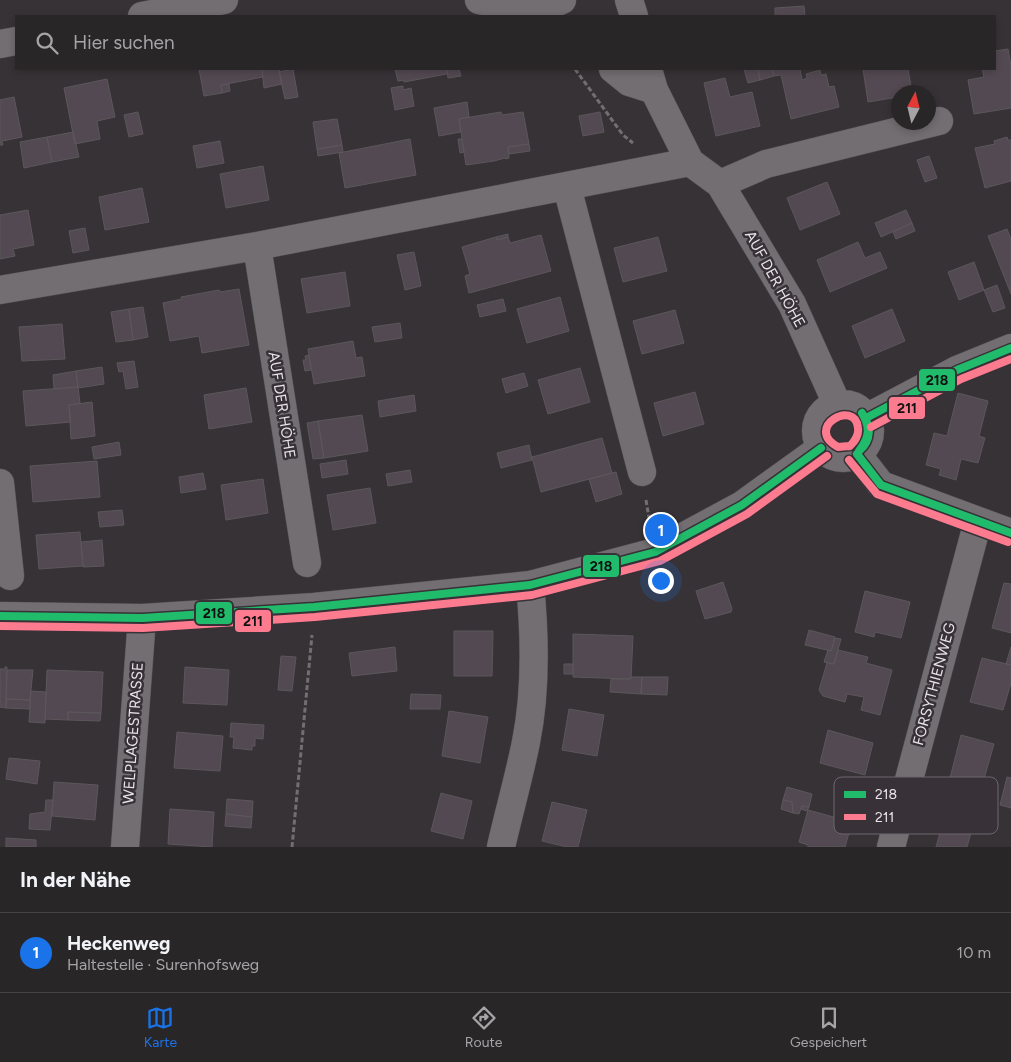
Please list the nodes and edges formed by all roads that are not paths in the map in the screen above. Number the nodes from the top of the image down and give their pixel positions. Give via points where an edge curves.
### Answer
1 (224, 0) edge
2 (479, 0) edge
3 (562, 0) edge
4 (629, 0) edge
5 (538, 14) edge
6 (147, 15) edge
7 (634, 15) edge
8 (15, 41) edge
9 (0, 44) edge
10 (614, 70) edge
11 (651, 79) edge
12 (940, 121) dead end
13 (690, 162) junction
14 (720, 184) junction
15 (567, 186) junction
16 (257, 246) junction
17 (0, 290) edge
18 (1011, 348) edge
19 (838, 404) junction
20 (866, 418) junction
21 (821, 448) junction
22 (857, 454) junction
23 (642, 472) road end
24 (0, 483) edge
25 (978, 520) junction
26 (1011, 533) edge
27 (307, 563) dead end
28 (10, 576) dead end
29 (530, 585) junction
30 (0, 616) edge
31 (142, 618) junction
32 (910, 777) edge
33 (894, 834) edge
34 (125, 847) edge
35 (501, 847) edge
36 (891, 847) edge

1 - 6 street
2 - 5 street
3 - 5 street
4 - 7 street
8 - 9 street
10 - 11 street, AUF DER HÖHE via 629,82
11 - 13 street, AUF DER HÖHE
12 - 14 street via 766,164
13 - 14 street, AUF DER HÖHE
13 - 15 street
14 - 19 street, AUF DER HÖHE via 792,304
15 - 16 street
15 - 23 street
16 - 17 street
16 - 27 street, AUF DER HÖHE
18 - 20 street via 957,370
19 - 20 street via 858,409
19 - 21 street via 825,411 817,422 816,436
20 - 22 street via 869,438
21 - 22 street via 838,458
21 - 29 street via 742,505 655,552
22 - 25 street via 881,485
24 - 28 street
25 - 26 street
25 - 32 street, FORSYTHIENWEG
29 - 31 street via 314,608
29 - 35 street via 532,685 526,741
30 - 31 street
31 - 34 street, WELPLAGESTRASSE
33 - 36 street, FORSYTHIENWEG

